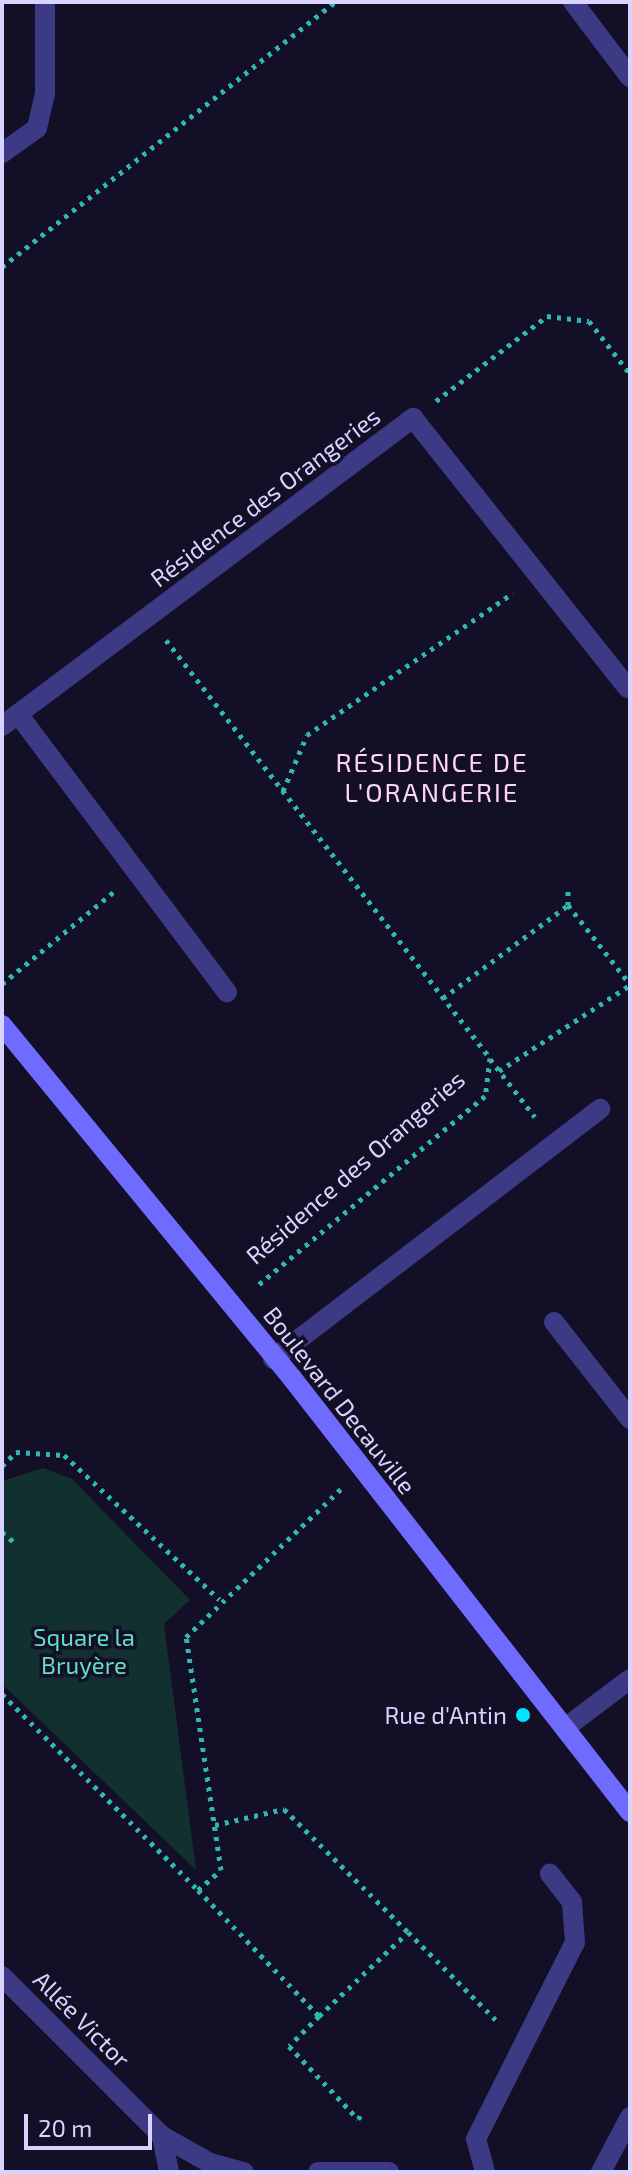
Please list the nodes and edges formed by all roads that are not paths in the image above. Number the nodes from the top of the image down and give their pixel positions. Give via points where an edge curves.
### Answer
1 (45, 2) edge
2 (573, 2) edge
3 (630, 77) edge
4 (2, 153) edge
5 (628, 688) dead end
6 (10, 720) edge
7 (227, 992) dead end
8 (2, 1025) edge
9 (600, 1109) dead end
10 (554, 1322) dead end
11 (273, 1359) junction
12 (630, 1419) edge
13 (630, 1679) edge
14 (565, 1728) junction
15 (630, 1812) edge
16 (550, 1874) dead end
17 (2, 1976) edge
18 (630, 2117) edge
19 (162, 2136) junction
20 (169, 2172) edge
21 (244, 2172) edge
22 (318, 2172) edge
23 (389, 2172) edge
24 (485, 2172) edge
25 (601, 2172) edge

1 - 4 street via 45,94 37,128
2 - 3 street
5 - 6 street, Résidence des Orangeries via 413,418
6 - 7 street via 138,873
8 - 11 street, Boulevard Decauville
9 - 11 street
10 - 12 street
11 - 14 street, Boulevard Decauville
13 - 14 street
14 - 15 street, Boulevard Decauville
16 - 24 street via 572,1902 575,1942 526,2050 476,2139
17 - 19 street, Allée Victor
18 - 25 street
19 - 20 street
19 - 21 street, Allée Victor via 210,2163
22 - 23 street

